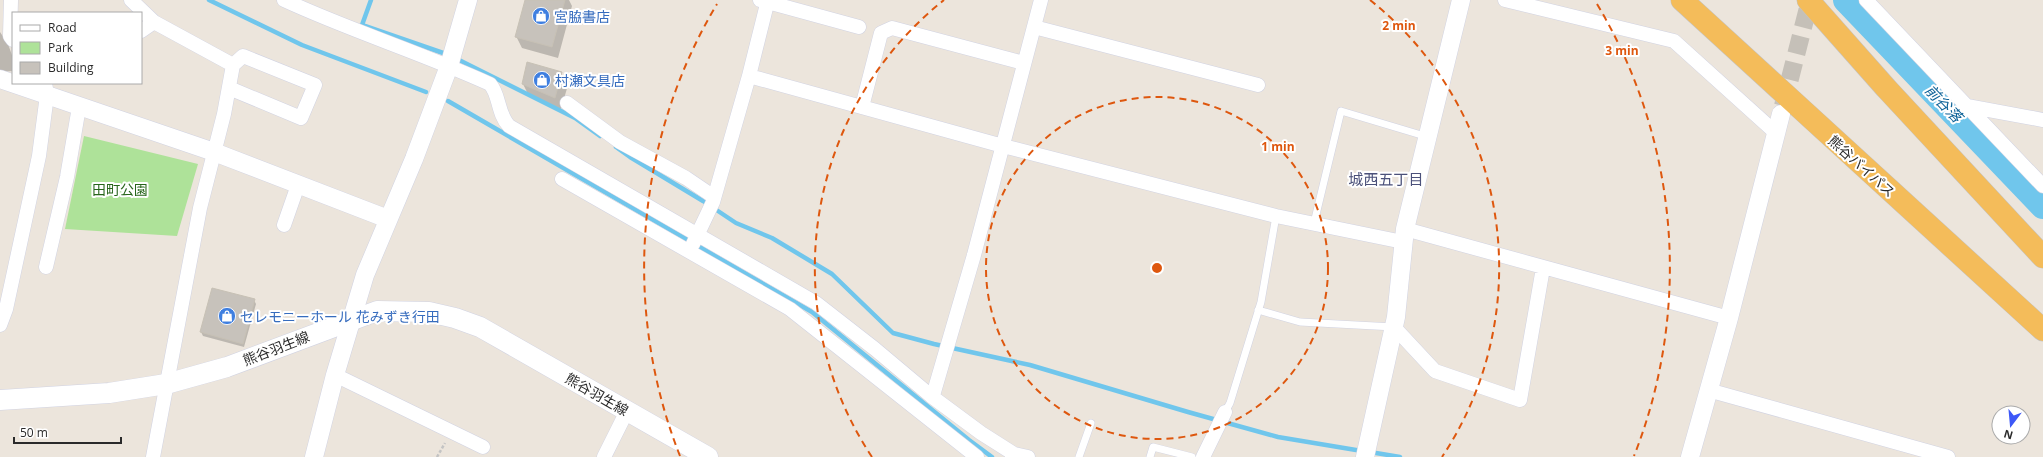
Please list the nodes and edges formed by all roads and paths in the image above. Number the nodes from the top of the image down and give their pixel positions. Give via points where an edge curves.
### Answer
1 (11, 0) edge
2 (131, 0) edge
3 (284, 0) edge
4 (468, 0) edge
5 (1040, 0) edge
6 (1461, 0) edge
7 (1505, 0) edge
8 (1682, 0) edge
9 (1808, 0) edge
10 (1866, 0) edge
11 (765, 1) edge
12 (154, 22) junction
13 (859, 27) dead end
14 (1034, 27) junction
15 (142, 30) edge
16 (12, 39) edge
17 (451, 59) junction
18 (1024, 63) junction
19 (233, 65) junction
20 (749, 76) junction
21 (0, 79) edge
22 (12, 82) edge
23 (23, 84) edge
24 (1258, 85) dead end
25 (229, 88) junction
26 (46, 89) edge
27 (567, 102) dead end
28 (1967, 106) junction
29 (79, 107) junction
30 (862, 107) junction
31 (1781, 114) tunnel mouth
32 (2042, 116) edge
33 (1776, 133) junction
34 (1428, 137) junction
35 (1003, 146) junction
36 (214, 152) junction
37 (562, 179) dead end
38 (298, 185) junction
39 (2043, 186) edge
40 (712, 203) junction
41 (1276, 216) junction
42 (388, 219) junction
43 (1314, 223) junction
44 (284, 225) dead end
45 (1404, 235) junction
46 (694, 243) junction
47 (2043, 257) edge
48 (46, 267) dead end
49 (1543, 268) junction
50 (1258, 310) junction
51 (1729, 318) junction
52 (351, 320) junction
53 (0, 325) edge
54 (1394, 327) junction
55 (2043, 330) edge
56 (335, 375) junction
57 (166, 384) junction
58 (1708, 390) junction
59 (931, 396) junction
60 (0, 400) edge
61 (627, 411) junction
62 (1225, 412) joint
63 (1091, 423) dead end
64 (483, 447) dead end
65 (1367, 450) edge
66 (1013, 455) edge
67 (153, 457) edge
68 (315, 457) edge
69 (604, 457) edge
70 (708, 457) edge
71 (977, 457) edge
72 (1028, 457) edge
73 (1080, 457) edge
74 (1150, 457) edge
75 (1192, 457) edge
76 (1203, 457) edge
77 (1690, 457) edge
78 (1948, 457) edge

1 - 16 street
2 - 12 street
3 - 17 street via 324,18
4 - 17 street
5 - 14 street
6 - 34 street
7 - 33 street via 1674,41
8 - 55 highway, 熊谷バイパス
9 - 47 highway
10 - 28 street
11 - 13 street
11 - 20 street
12 - 15 street
12 - 19 street
14 - 18 street
14 - 24 street
17 - 42 street via 414,159
17 - 46 street via 490,84 501,116 509,126
18 - 30 street via 892,28 881,33
18 - 35 street
19 - 25 street
19 - 25 street via 243,56 315,85 301,118
20 - 30 street
20 - 40 street
21 - 22 street
23 - 26 street
25 - 36 street
26 - 29 street
26 - 53 street via 39,156 6,309
27 - 40 street via 620,142 686,178
28 - 32 street
28 - 39 street
29 - 36 street
29 - 48 street via 67,177
30 - 35 street
31 - 33 street
33 - 51 street
34 - 43 lane via 1341,111
34 - 45 street
35 - 41 street
35 - 59 street via 974,255
36 - 38 street
36 - 57 street via 200,208
37 - 46 street
38 - 42 street
38 - 44 street
40 - 46 street
41 - 43 street
41 - 50 lane
42 - 52 street
43 - 45 street
45 - 49 street
45 - 54 street
46 - 59 street via 816,303
46 - 71 street via 790,309
49 - 51 street
49 - 54 street via 1520,400 1435,371
50 - 54 lane via 1300,322
50 - 62 lane
51 - 58 street
52 - 56 street
52 - 57 main road, 熊谷羽生線 via 227,367
52 - 61 main road, 熊谷羽生線 via 377,311 429,312 455,318 480,327
54 - 65 street
56 - 64 street
56 - 68 street
57 - 60 main road, 熊谷羽生線 via 109,393
57 - 67 street
58 - 77 street
58 - 78 street
59 - 66 street
61 - 69 street
61 - 70 main road, 熊谷羽生線
62 - 76 street
63 - 73 lane
66 - 72 street
74 - 75 lane via 1153,447

